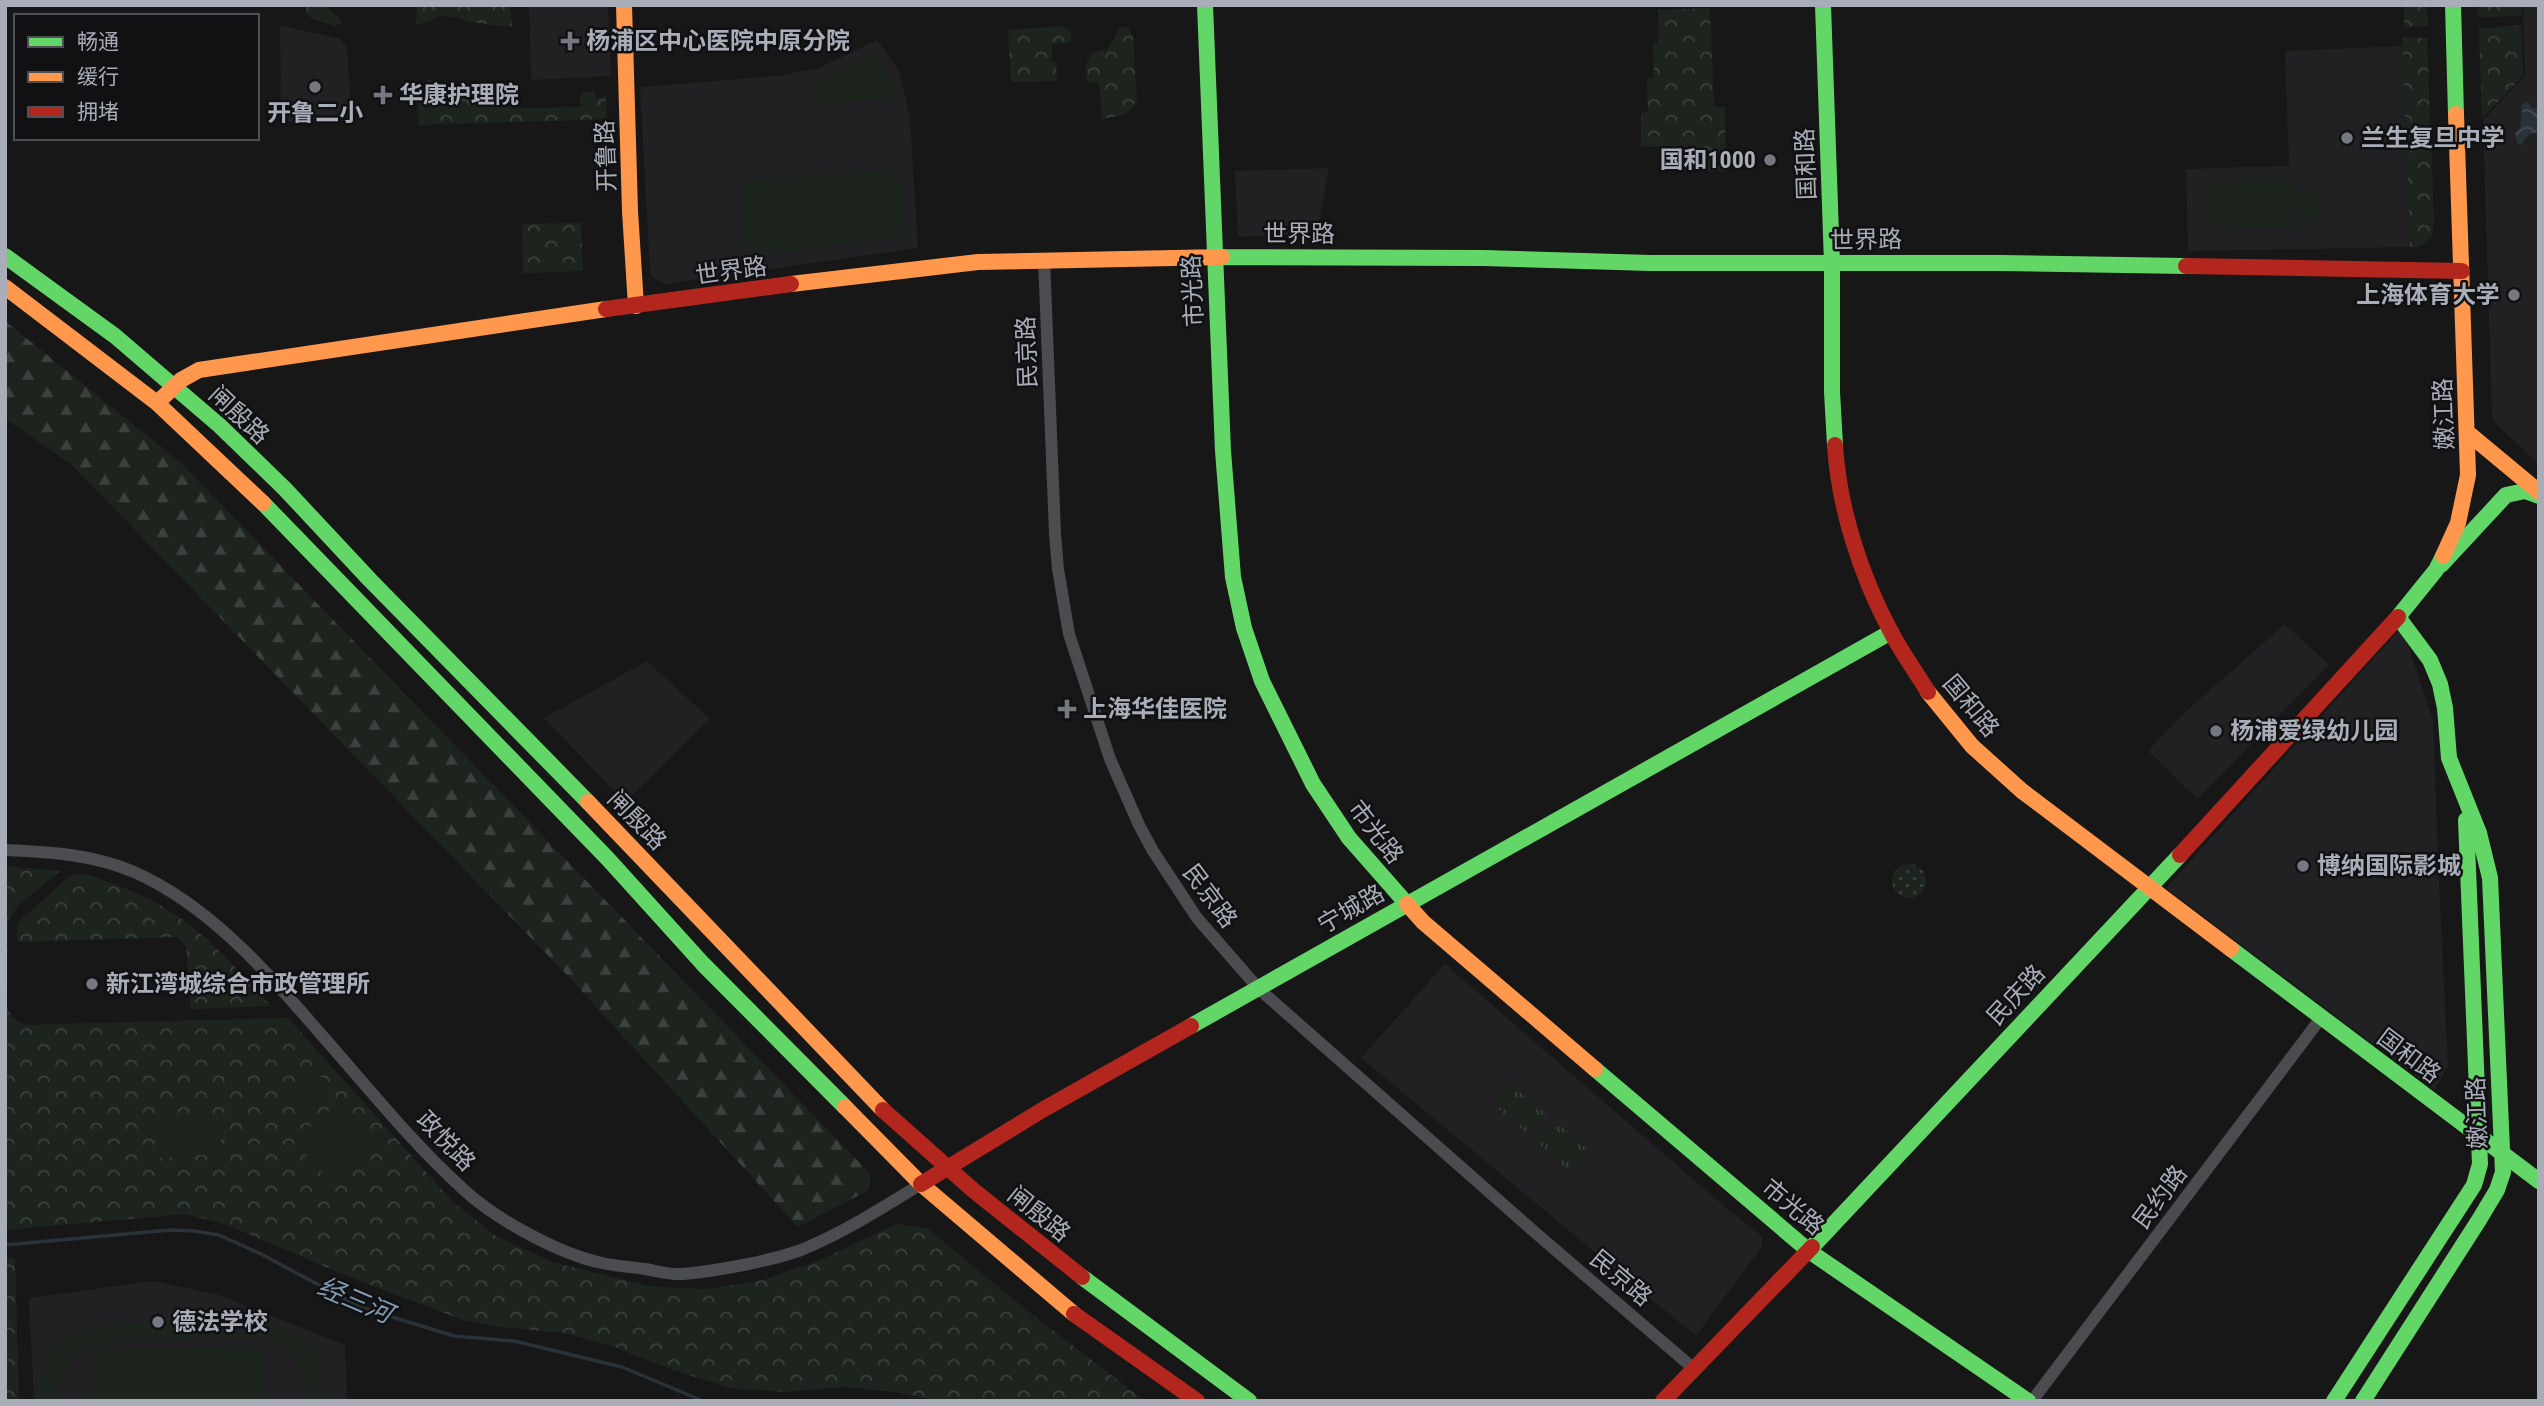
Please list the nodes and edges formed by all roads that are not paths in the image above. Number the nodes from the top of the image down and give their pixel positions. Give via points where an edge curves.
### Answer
1 (624, 5) edge
2 (1206, 5) edge
3 (1823, 5) edge
4 (2453, 5) edge
5 (5, 256) edge
6 (1214, 257) junction
7 (1044, 259) junction
8 (1832, 263) junction
9 (2462, 271) junction
10 (5, 287) edge
11 (636, 306) junction
12 (173, 385) junction
13 (157, 403) junction
14 (2468, 433) junction
15 (2539, 494) edge
16 (2436, 570) junction
17 (2398, 617) junction
18 (1891, 632) junction
19 (2460, 788) junction
20 (5, 850) edge
21 (2149, 888) junction
22 (1406, 904) junction
23 (1259, 989) junction
24 (2321, 1018) junction
25 (875, 1101) junction
26 (865, 1128) junction
27 (2480, 1139) junction
28 (2502, 1153) junction
29 (945, 1168) junction
30 (2539, 1181) edge
31 (921, 1184) junction
32 (1023, 1230) junction
33 (1809, 1251) junction
34 (1003, 1253) junction
35 (1693, 1368) junction
36 (1198, 1401) edge
37 (1249, 1401) edge
38 (1663, 1401) edge
39 (2030, 1401) edge
40 (2334, 1401) edge
41 (2362, 1401) edge

1 - 11 street, 开鲁路
2 - 6 street, 市光路
3 - 8 street, 国和路
4 - 9 street, 嫩江路
5 - 12 street, 闸殷路 via 59,293
6 - 7 street, 世界路
6 - 8 street, 世界路
6 - 22 street, 市光路 via 1232,566 1244,628 1262,681 1313,784 1349,838
7 - 11 street, 世界路 via 904,270
7 - 23 street, 民京路 via 1057,557 1069,634 1110,759 1139,825 1197,918
8 - 9 street, 世界路
8 - 18 street, 国和路 via 1836,457 1864,572
9 - 14 street, 嫩江路
10 - 13 street, 闸殷路
11 - 12 street, 世界路 via 212,368 188,374
12 - 13 street, 世界路
12 - 25 street, 闸殷路 via 284,488
13 - 26 street, 闸殷路 via 242,481
14 - 15 street
14 - 16 street, 嫩江路 via 2469,466 2458,523
15 - 16 street via 2506,495
16 - 17 street, 嫩江路
17 - 19 street, 嫩江路 via 2430,660 2440,684 2449,758
17 - 21 street, 民庆路
18 - 21 street, 国和路 via 1933,700 1972,746 2022,791
18 - 22 street, 宁城路
19 - 27 street, 嫩江路 via 2468,846
19 - 28 street, 嫩江路 via 2479,833 2490,878
20 - 31 street, 政悦路 via 89,858 133,872 167,890 233,940 464,1190 541,1241 600,1263 681,1274 781,1256 867,1217
21 - 24 street, 国和路
21 - 33 street, 民庆路
22 - 23 street, 宁城路
22 - 33 street, 市光路
23 - 29 street, 宁城路
23 - 35 street, 民京路
24 - 27 street, 国和路
24 - 39 street, 民约路
25 - 26 street via 880,1120
25 - 29 street, 闸殷路
26 - 31 street, 闸殷路
27 - 28 street, 国和路
27 - 40 street, 嫩江路 via 2474,1185
28 - 30 street, 国和路
28 - 41 street, 嫩江路 via 2497,1190
29 - 31 street, 宁城路
29 - 32 street, 闸殷路
31 - 34 street, 闸殷路
32 - 34 street via 1005,1221 987,1223 986,1233
32 - 37 street, 闸殷路 via 1096,1290
33 - 35 street, 民庆路
33 - 39 street, 市光路
34 - 36 street, 闸殷路 via 1076,1315
35 - 38 street, 民庆路

